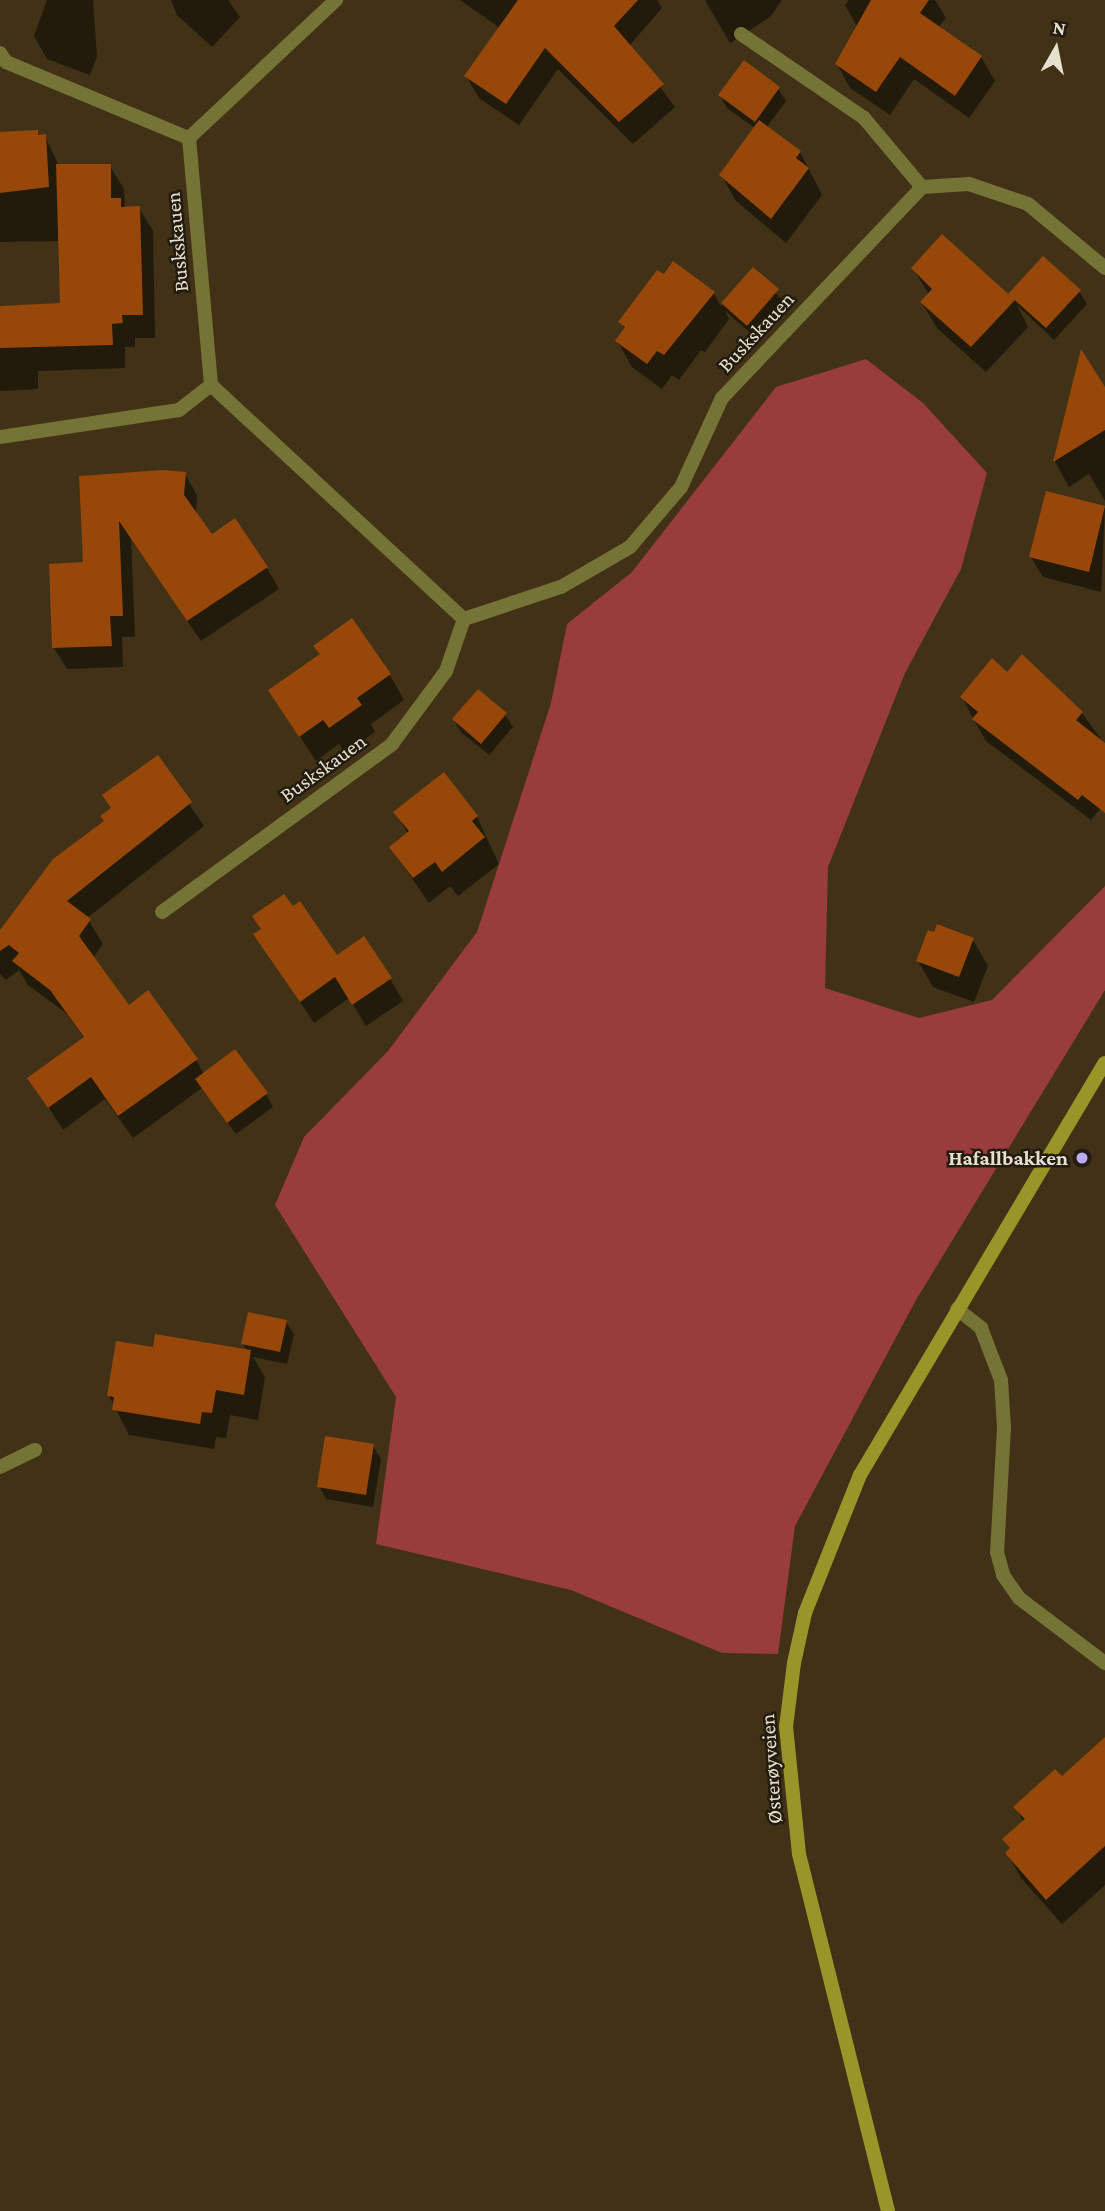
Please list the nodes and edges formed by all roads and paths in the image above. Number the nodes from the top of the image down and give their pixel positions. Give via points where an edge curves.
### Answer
1 (336, 0) edge
2 (741, 34) dead end
3 (0, 53) edge
4 (189, 138) junction
5 (922, 187) junction
6 (1105, 268) edge
7 (211, 385) junction
8 (0, 437) edge
9 (464, 619) junction
10 (162, 912) dead end
11 (1105, 1063) edge
12 (957, 1309) junction
13 (35, 1450) dead end
14 (0, 1467) edge
15 (1105, 1663) edge
16 (888, 2211) edge

1 - 4 street
2 - 5 street via 864,118
3 - 4 street via 6,62
4 - 7 street, Buskskauen
5 - 6 street via 969,184 1028,204
5 - 9 street, Buskskauen via 722,398 681,487 630,547 561,587
7 - 8 street via 179,410
7 - 9 street
9 - 10 street, Buskskauen via 446,671 392,744
11 - 12 main road, Østerøyveien
12 - 15 street via 981,1328 1000,1380 1004,1428 997,1552 1003,1575 1019,1598
12 - 16 main road, Østerøyveien via 860,1475 832,1538 805,1613 788,1697 790,1786 799,1854
13 - 14 street

